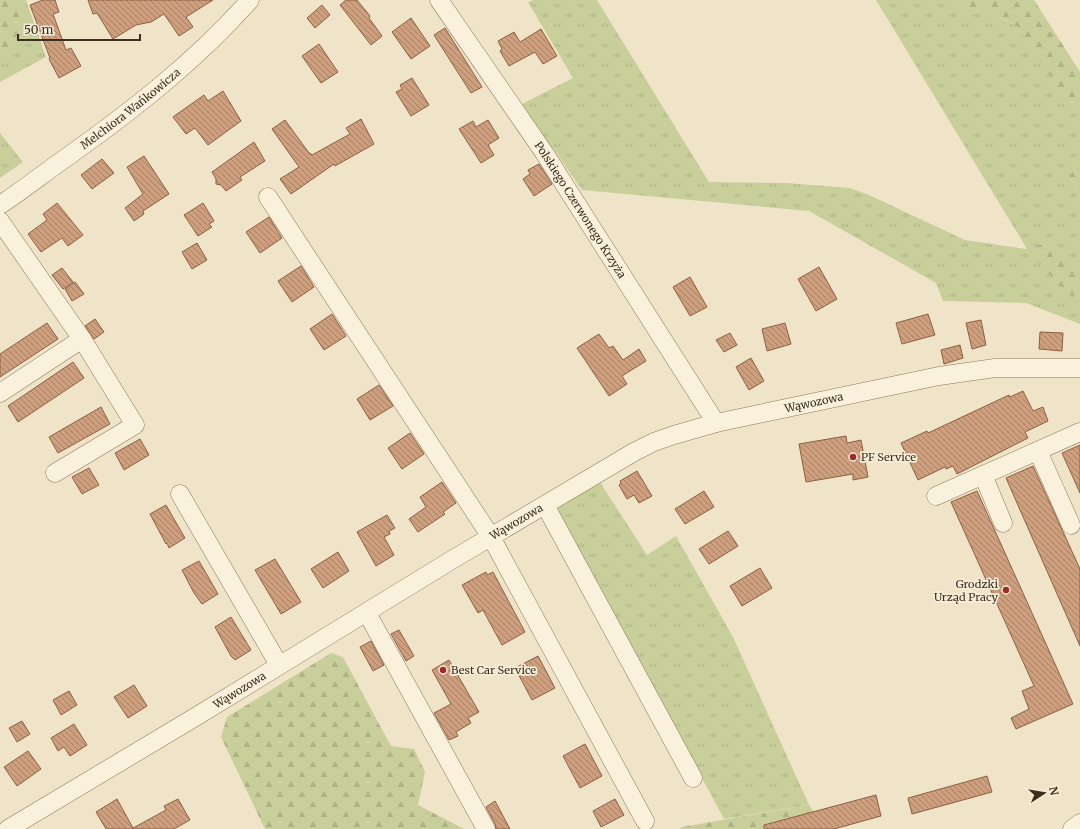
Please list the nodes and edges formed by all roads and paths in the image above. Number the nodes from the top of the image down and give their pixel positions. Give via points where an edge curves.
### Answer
1 (250, 0) edge
2 (439, 0) edge
3 (268, 197) dead end
4 (0, 205) edge
5 (0, 221) edge
6 (82, 339) junction
7 (1080, 368) edge
8 (0, 393) edge
9 (716, 424) junction
10 (1080, 432) edge
11 (1038, 451) junction
12 (55, 473) dead end
13 (983, 475) junction
14 (180, 494) dead end
15 (936, 496) dead end
16 (545, 505) junction
17 (1003, 522) dead end
18 (1071, 525) dead end
19 (491, 537) junction
20 (367, 612) junction
21 (279, 665) junction
22 (693, 778) dead end
23 (645, 821) dead end
24 (1080, 823) edge
25 (8, 829) edge
26 (486, 829) edge
27 (1072, 829) edge

1 - 4 street, Melchiora Wańkowicza via 216,36 152,94
2 - 9 street, Polskiego Czerwonego Krzyża via 545,154
3 - 19 street
5 - 6 street
6 - 8 street
6 - 12 street via 135,425
7 - 9 street, Wąwozowa via 994,368 967,372
9 - 16 street, Wąwozowa via 654,442
10 - 11 street
11 - 13 street
11 - 18 street
13 - 15 street
13 - 17 street
14 - 21 street
16 - 19 street, Wąwozowa
16 - 22 street
19 - 20 street, Wąwozowa
19 - 23 street
20 - 21 street, Wąwozowa
20 - 26 street
21 - 25 street, Wąwozowa
24 - 27 street

